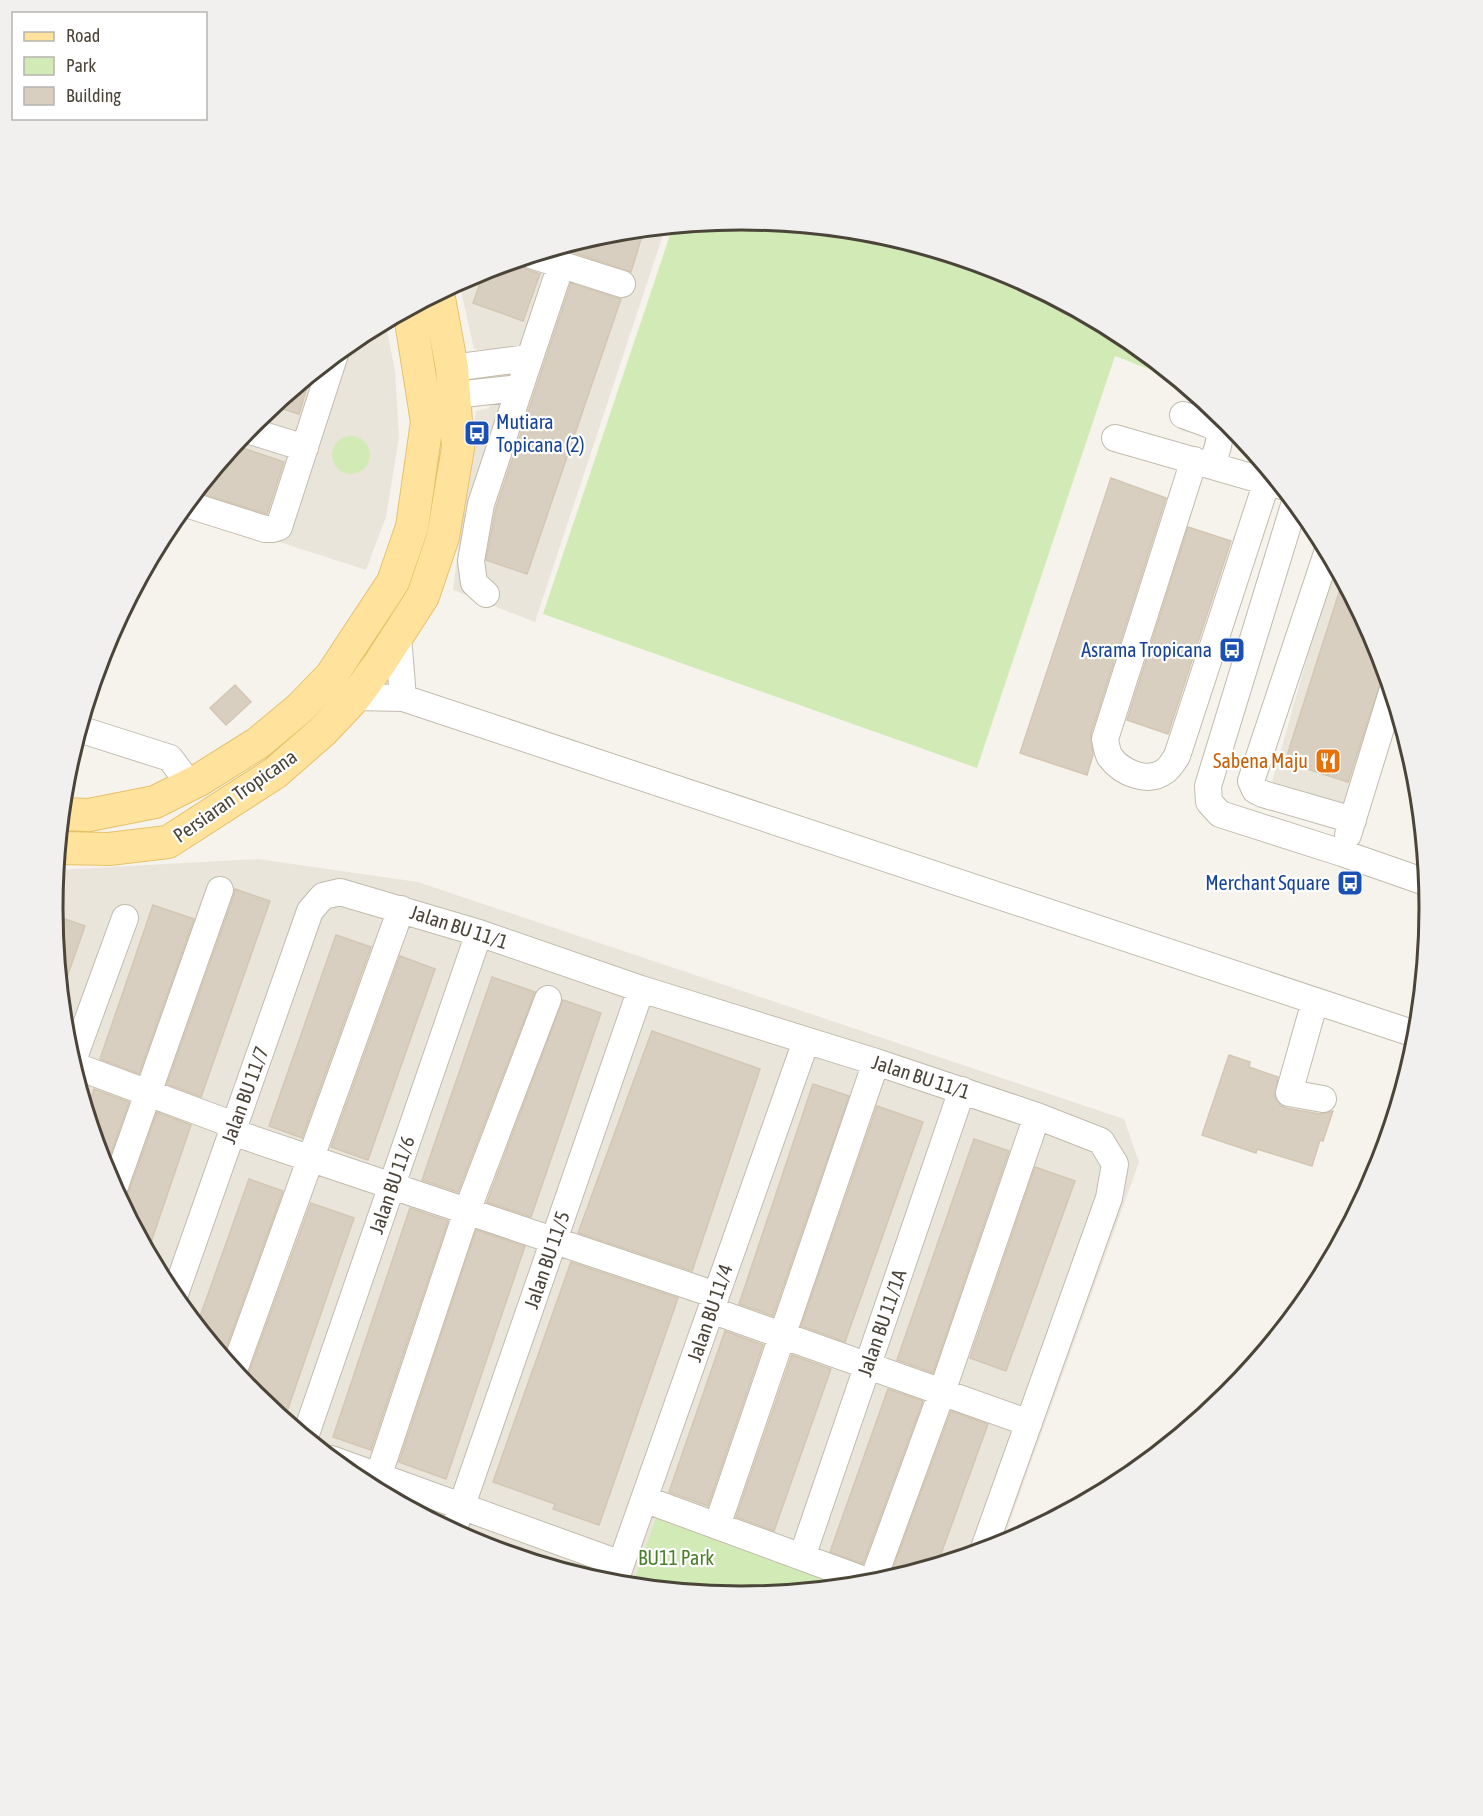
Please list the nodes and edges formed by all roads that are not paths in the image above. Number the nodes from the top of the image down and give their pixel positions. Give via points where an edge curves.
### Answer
1 (544, 260) edge
2 (561, 265) junction
3 (622, 284) dead end
4 (439, 300) edge
5 (410, 316) edge
6 (529, 358) junction
7 (328, 370) edge
8 (453, 381) junction
9 (519, 388) junction
10 (1183, 415) dead end
11 (257, 433) edge
12 (1115, 438) dead end
13 (305, 448) junction
14 (1203, 463) junction
15 (1270, 483) edge
16 (1273, 487) edge
17 (195, 507) edge
18 (1292, 512) edge
19 (1324, 561) edge
20 (486, 594) dead end
21 (398, 636) junction
22 (355, 697) junction
23 (403, 698) junction
24 (1388, 704) edge
25 (86, 731) edge
26 (194, 783) junction
27 (155, 802) junction
28 (222, 808) junction
29 (70, 814) edge
30 (1353, 820) junction
31 (168, 842) junction
32 (66, 848) edge
33 (1342, 853) junction
34 (1419, 880) edge
35 (220, 890) dead end
36 (323, 896) joint
37 (401, 909) junction
38 (125, 918) dead end
39 (479, 933) junction
40 (642, 988) junction
41 (548, 999) dead end
42 (1315, 1001) junction
43 (1408, 1032) edge
44 (806, 1041) junction
45 (78, 1048) edge
46 (876, 1062) junction
47 (82, 1068) edge
48 (962, 1090) junction
49 (147, 1093) junction
50 (1323, 1099) dead end
51 (1037, 1116) junction
52 (233, 1128) junction
53 (311, 1159) junction
54 (119, 1176) edge
55 (391, 1187) junction
56 (467, 1211) junction
57 (555, 1239) junction
58 (178, 1286) edge
59 (713, 1303) junction
60 (782, 1335) junction
61 (237, 1361) edge
62 (867, 1365) junction
63 (942, 1392) junction
64 (1029, 1423) junction
65 (308, 1429) edge
66 (377, 1480) edge
67 (384, 1484) edge
68 (644, 1499) junction
69 (462, 1506) junction
70 (456, 1523) edge
71 (717, 1526) junction
72 (987, 1540) edge
73 (802, 1557) junction
74 (878, 1572) edge
75 (617, 1574) edge
76 (856, 1576) edge

1 - 2 street
2 - 3 street
2 - 6 street
4 - 8 main road, Persiaran Tropicana
5 - 26 main road, Persiaran Tropicana via 427,422 412,527 393,582 331,676 300,708 258,743
6 - 8 street
6 - 9 street
7 - 13 street
8 - 9 street
8 - 21 main road, Persiaran Tropicana via 458,448 442,537 423,596
9 - 20 street via 474,537 474,583
10 - 14 street via 1220,433 1220,441
11 - 13 street
12 - 14 street
13 - 17 street via 279,527 265,529
14 - 15 street
14 - 16 street via 1105,739 1108,755 1133,775 1149,777 1166,771 1177,756
18 - 33 street via 1208,786 1209,802 1220,814
19 - 30 street via 1251,781 1255,790 1263,794
21 - 22 main road, Persiaran Tropicana
21 - 23 street
22 - 23 street
22 - 28 main road, Persiaran Tropicana via 274,773
23 - 42 street
24 - 30 street
25 - 26 street via 170,759
26 - 27 main road, Persiaran Tropicana
26 - 28 main road via 202,798
27 - 29 main road, Persiaran Tropicana via 89,815
27 - 31 main road via 169,811 174,820
28 - 31 main road, Persiaran Tropicana
30 - 33 street
31 - 32 main road, Persiaran Tropicana via 109,849
33 - 34 street
35 - 49 street
36 - 37 street, Jalan BU 11/1 via 340,892
36 - 52 street, Jalan BU 11/7 via 310,911
37 - 39 street, Jalan BU 11/1
37 - 53 street
38 - 45 street
39 - 40 street, Jalan BU 11/1
39 - 55 street, Jalan BU 11/6
40 - 44 street, Jalan BU 11/1
40 - 57 street, Jalan BU 11/5
41 - 56 street
42 - 43 street
42 - 50 street via 1289,1093
44 - 46 street, Jalan BU 11/1
44 - 59 street, Jalan BU 11/4
46 - 48 street, Jalan BU 11/1
46 - 60 street
47 - 49 street
48 - 51 street, Jalan BU 11/1
48 - 62 street, Jalan BU 11/1A
49 - 52 street
49 - 54 street
51 - 63 street
51 - 64 street, Jalan BU 11/1 via 1101,1141 1115,1164 1109,1198
52 - 53 street
52 - 58 street, Jalan BU 11/7
53 - 55 street
53 - 61 street
55 - 56 street
55 - 65 street, Jalan BU 11/6
56 - 57 street
56 - 66 street
57 - 59 street
57 - 69 street, Jalan BU 11/5
59 - 60 street
59 - 68 street, Jalan BU 11/4
60 - 62 street
60 - 71 street
62 - 63 street
62 - 73 street, Jalan BU 11/1A
63 - 64 street
63 - 74 street
64 - 72 street, Jalan BU 11/1
67 - 69 street
68 - 71 street
68 - 75 street, Jalan BU 11/4
69 - 70 street, Jalan BU 11/5
69 - 75 street
71 - 73 street
73 - 76 street

